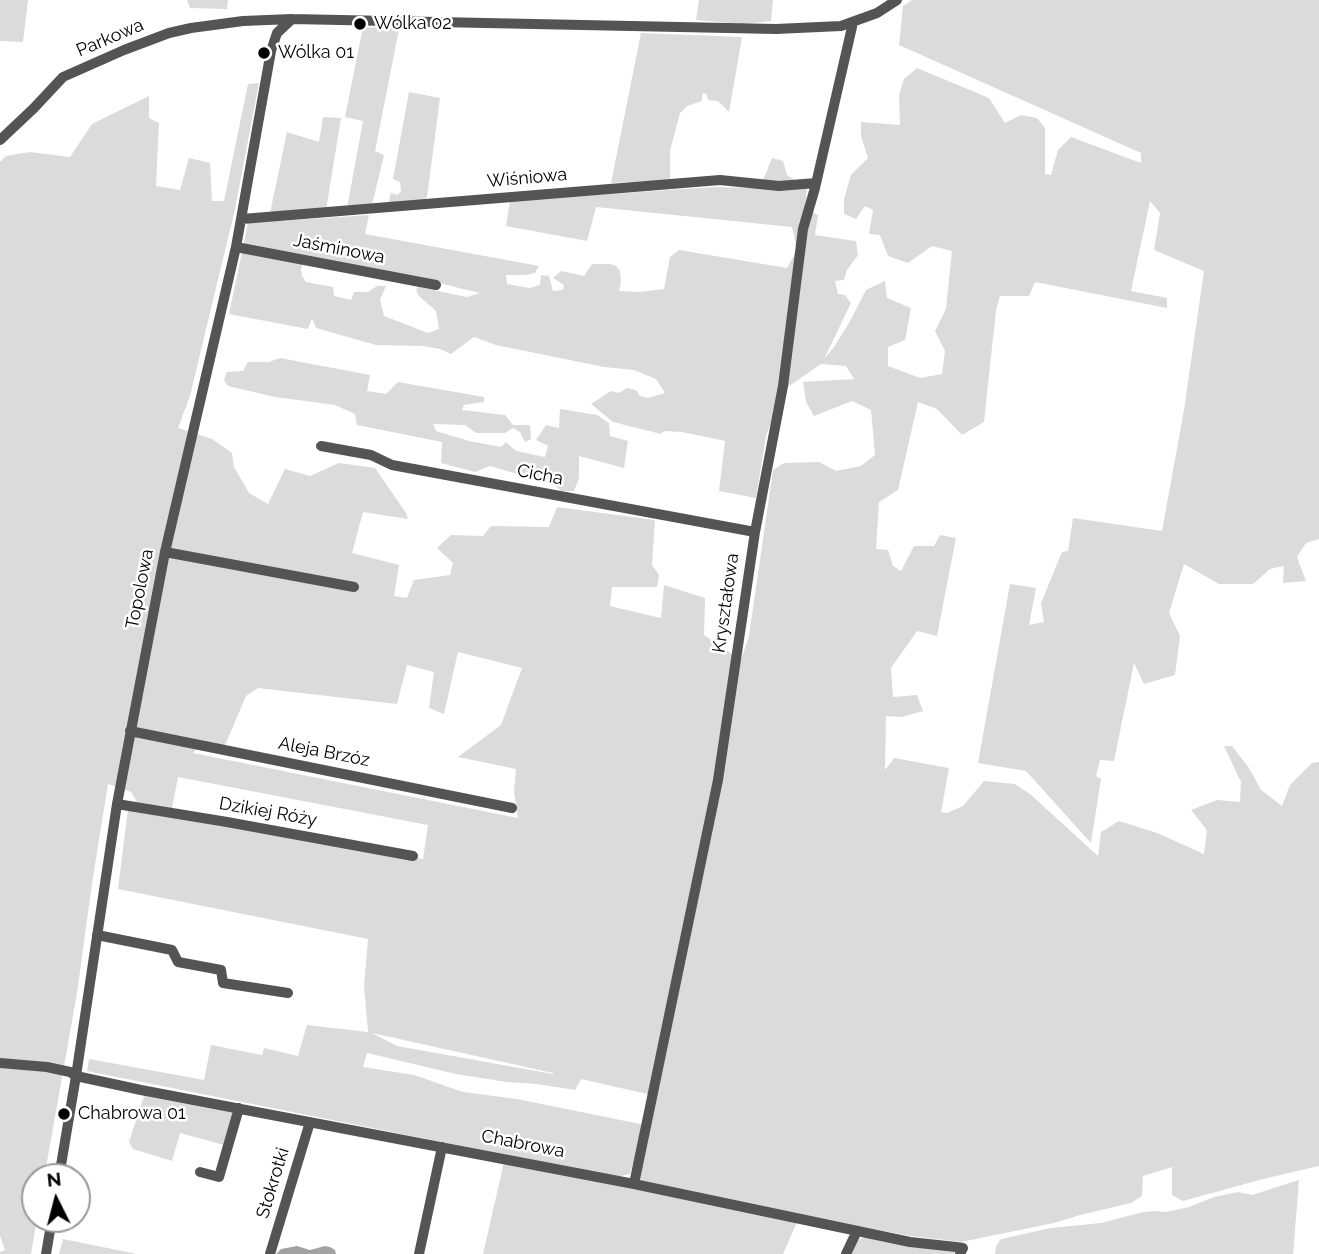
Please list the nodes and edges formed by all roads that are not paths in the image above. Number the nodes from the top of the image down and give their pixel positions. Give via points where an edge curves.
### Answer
1 (897, 0) edge
2 (292, 19) junction
3 (849, 26) junction
4 (0, 140) edge
5 (816, 183) junction
6 (242, 219) junction
7 (236, 247) junction
8 (436, 285) dead end
9 (321, 446) dead end
10 (755, 532) junction
11 (165, 552) junction
12 (354, 587) dead end
13 (130, 731) junction
14 (117, 804) junction
15 (512, 808) dead end
16 (413, 856) dead end
17 (97, 935) junction
18 (288, 993) dead end
19 (0, 1063) edge
20 (76, 1076) junction
21 (239, 1108) junction
22 (310, 1122) junction
23 (442, 1147) junction
24 (61, 1163) edge
25 (200, 1172) dead end
26 (634, 1184) junction
27 (857, 1231) junction
28 (50, 1233) edge
29 (961, 1251) edge
30 (46, 1254) edge
31 (270, 1254) edge
32 (419, 1254) edge
33 (846, 1254) edge

1 - 3 street, Parkowa
2 - 3 street, Parkowa via 776,29
2 - 4 street, Parkowa via 191,28 124,50 63,77
2 - 6 street, Topolowa via 277,33 271,51
3 - 5 street, Kryształowa
5 - 6 street, Wiśniowa via 779,186 720,180
5 - 10 street, Kryształowa via 803,229 782,393
6 - 7 street, Topolowa
7 - 8 street, Jaśminowa
7 - 11 street, Topolowa
9 - 10 street, Cicha via 392,465
10 - 26 street, Kryształowa via 718,779
11 - 12 street
11 - 13 street, Topolowa
13 - 14 street, Topolowa
13 - 15 street, Aleja Brzóz
14 - 16 street, Dzikiej Róży
14 - 17 street, Topolowa
17 - 18 street via 172,950 178,962 221,970 223,983
17 - 20 street, Topolowa
19 - 20 street, Chabrowa via 47,1067
20 - 21 street, Chabrowa
20 - 24 street, Topolowa
21 - 22 street, Chabrowa
21 - 25 street via 219,1177
22 - 23 street, Chabrowa
22 - 31 street, Stokrotki
23 - 26 street, Chabrowa
23 - 32 street
26 - 27 street, Chabrowa
27 - 29 street, Chabrowa
27 - 33 street
28 - 30 street

